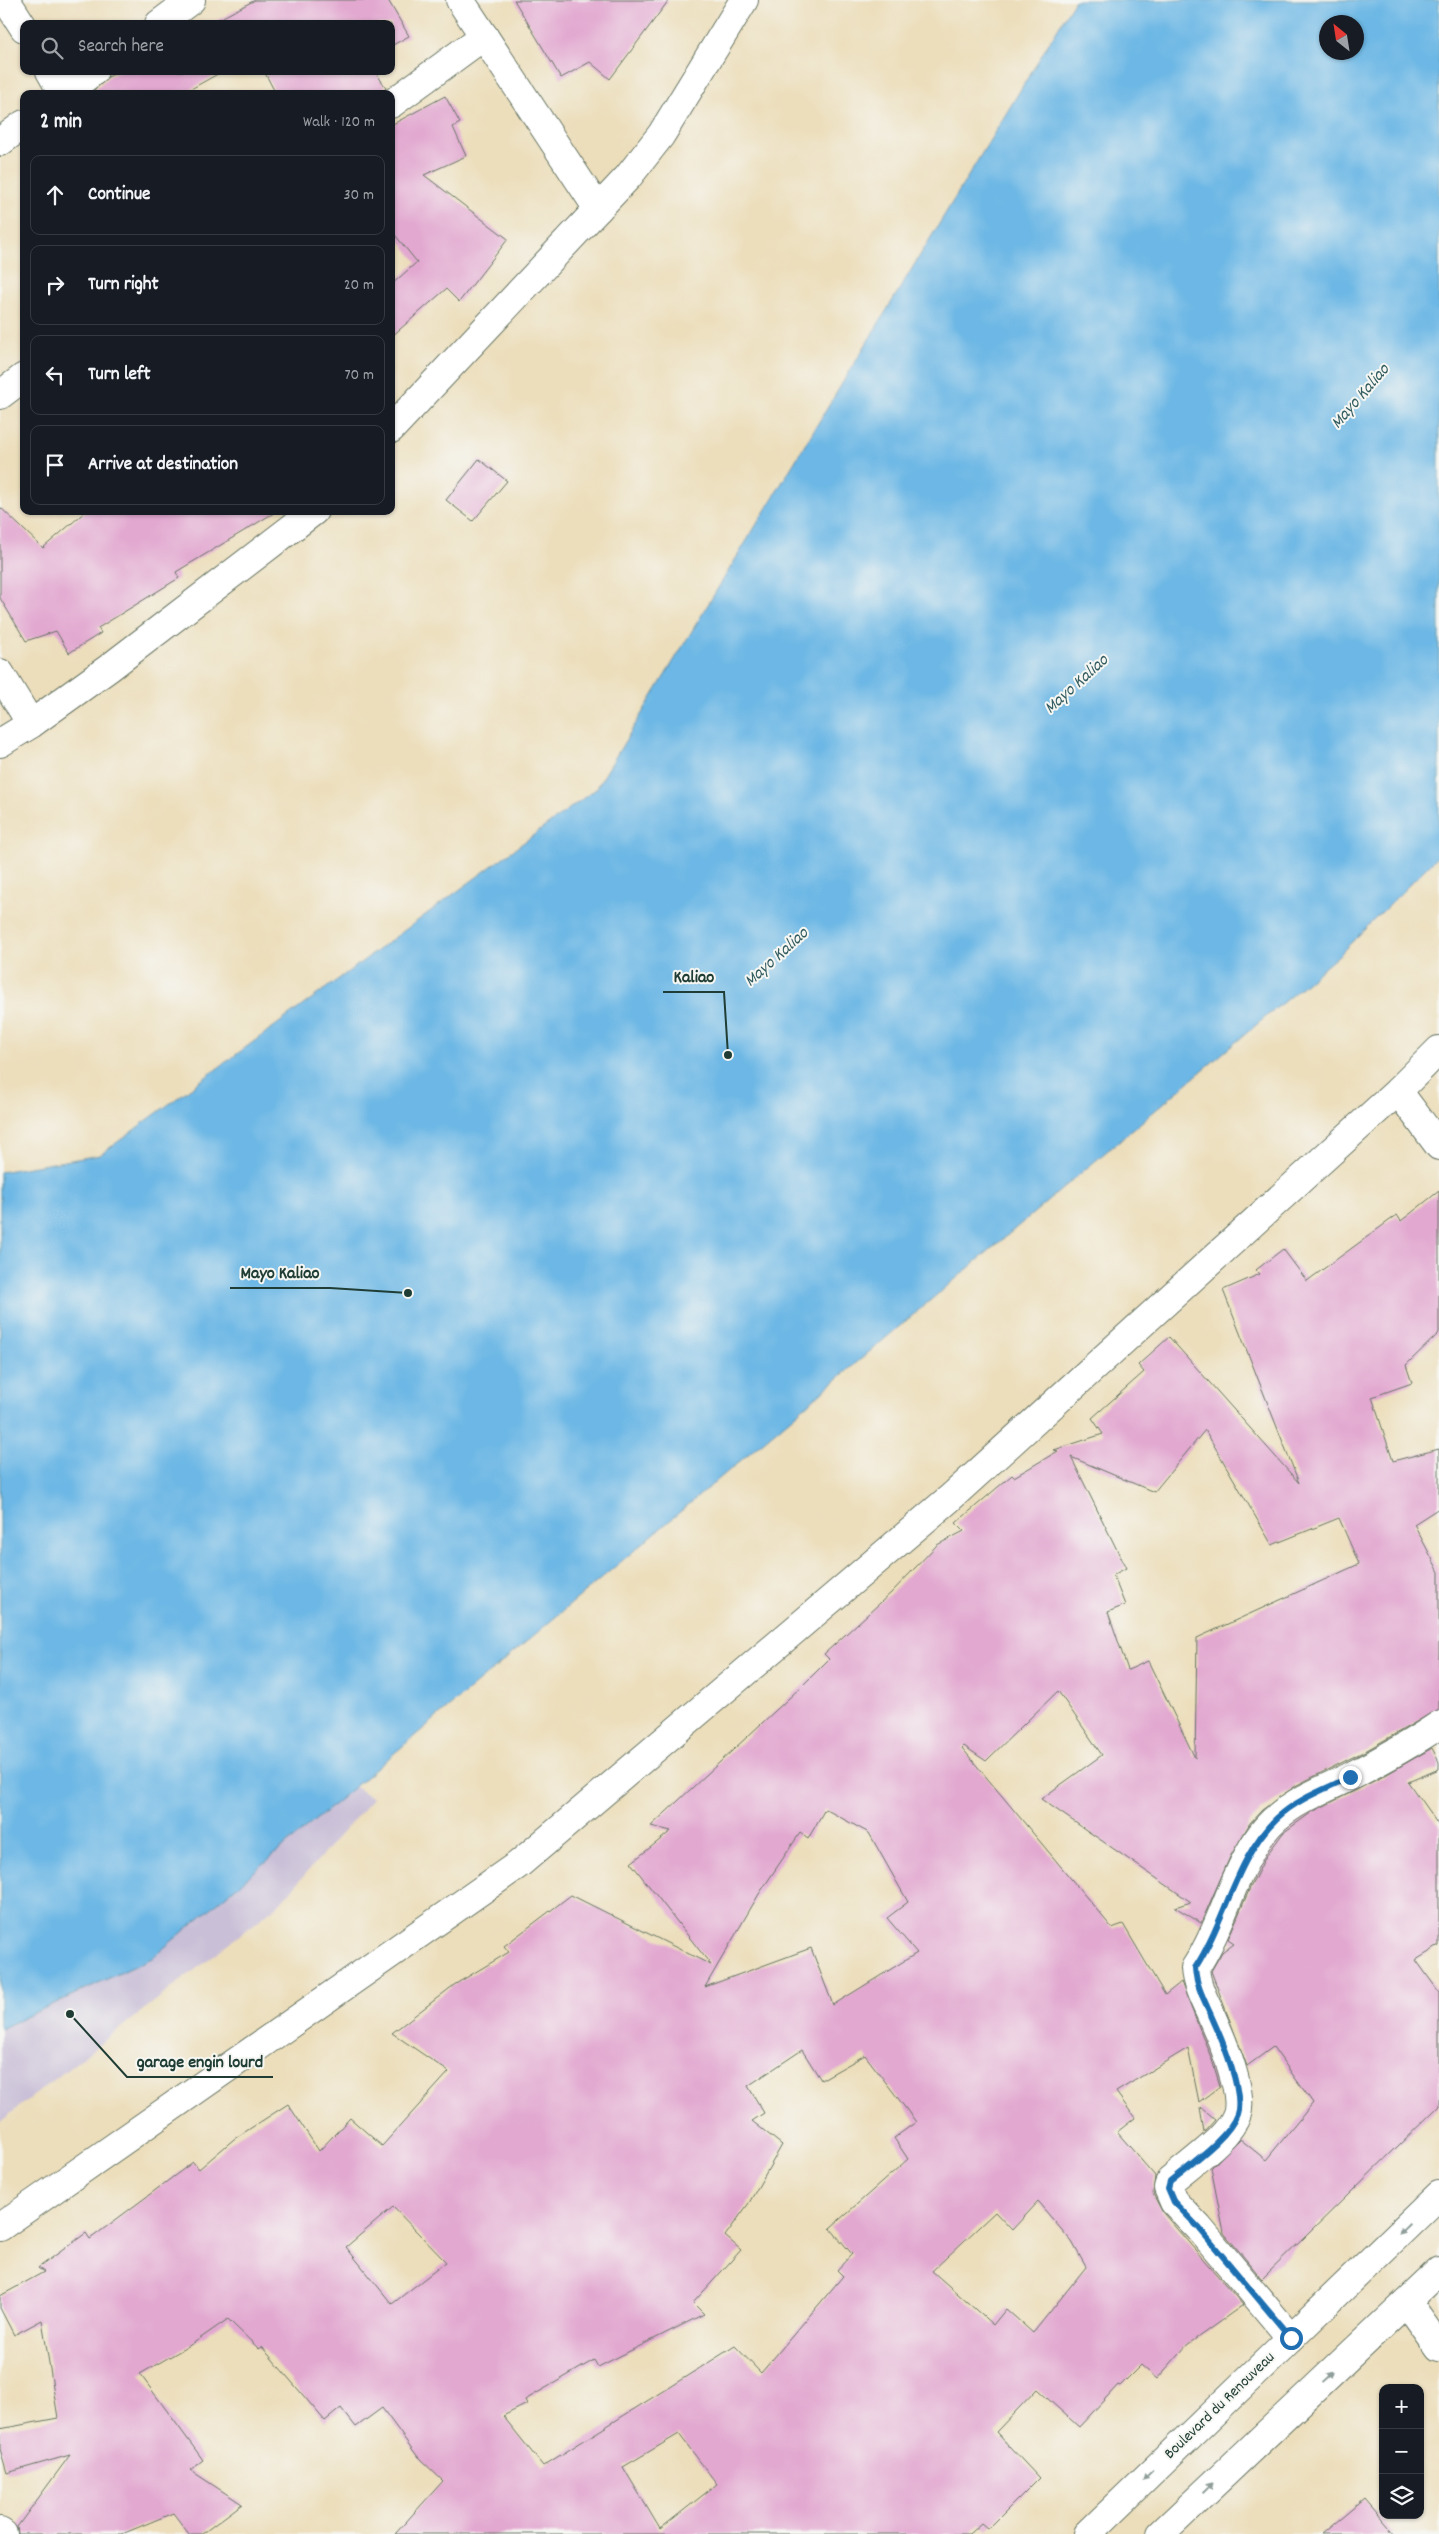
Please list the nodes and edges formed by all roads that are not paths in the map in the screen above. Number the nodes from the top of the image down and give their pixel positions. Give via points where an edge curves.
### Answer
1 (6, 0) edge
2 (191, 0) edge
3 (460, 0) edge
4 (744, 0) edge
5 (164, 20) edge
6 (20, 22) edge
7 (484, 36) junction
8 (52, 75) edge
9 (89, 75) edge
10 (62, 90) edge
11 (69, 90) edge
12 (395, 101) edge
13 (20, 127) edge
14 (0, 142) edge
15 (598, 209) junction
16 (20, 380) edge
17 (0, 394) edge
18 (395, 425) edge
19 (309, 515) edge
20 (0, 673) edge
21 (31, 724) junction
22 (0, 743) edge
23 (1439, 1050) edge
24 (1398, 1091) junction
25 (1439, 1146) edge
26 (1439, 1725) edge
27 (1439, 2195) edge
28 (0, 2227) edge
29 (1439, 2271) edge
30 (1407, 2302) junction
31 (1291, 2338) junction
32 (1439, 2347) edge
33 (0, 2532) edge
34 (3, 2534) edge
35 (1088, 2534) edge
36 (1161, 2534) edge

1 - 6 street
2 - 5 street
3 - 7 street
4 - 15 street via 661,135
7 - 12 street
7 - 15 street
8 - 10 street
9 - 11 street
13 - 14 street
15 - 18 street
16 - 17 street
19 - 21 street
20 - 21 street
21 - 22 street
23 - 24 street
24 - 25 street
24 - 28 street via 949,1498 519,1864
26 - 31 street via 1387,1758 1300,1801 1278,1816 1263,1832 1240,1871 1209,1948 1195,1968 1198,1984 1226,2050 1236,2090 1237,2114 1226,2132 1170,2181 1170,2196
27 -> 31 street, Boulevard du Renouveau
29 - 30 street
30 - 32 street
36 -> 30 street
31 -> 35 street, Boulevard du Renouveau
33 - 34 street

